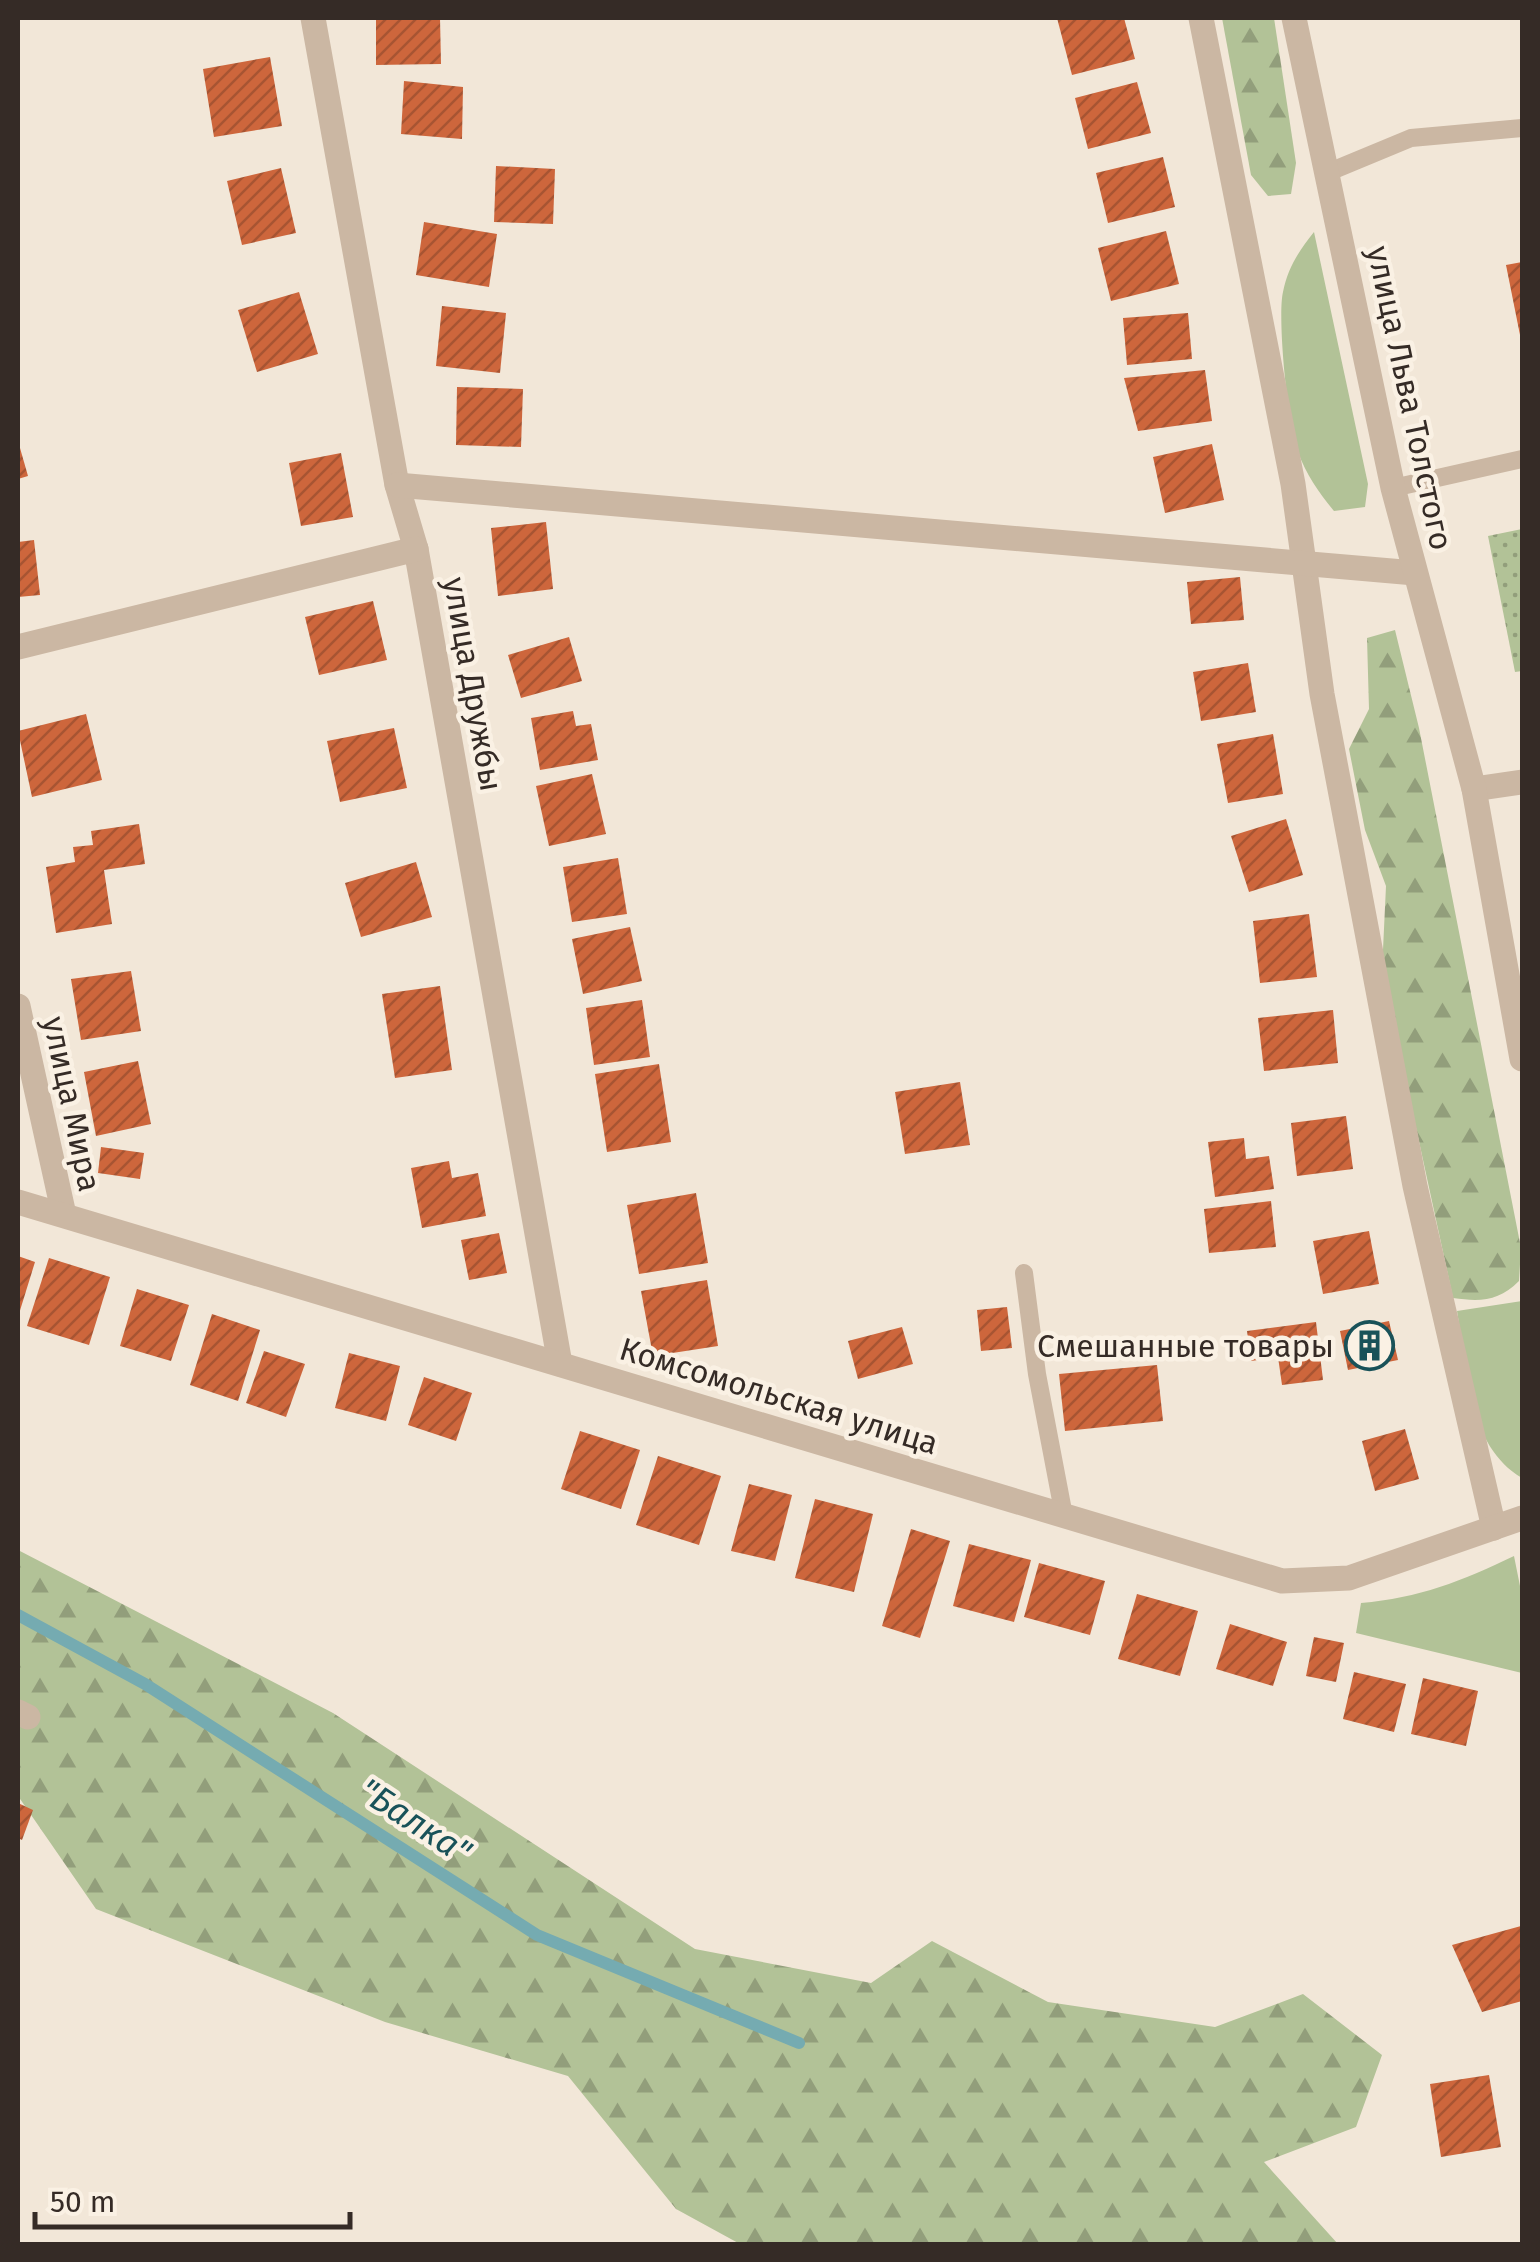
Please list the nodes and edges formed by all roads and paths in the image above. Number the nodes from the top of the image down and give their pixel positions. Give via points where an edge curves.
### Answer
1 (313, 18) edge
2 (1201, 18) edge
3 (1294, 18) edge
4 (1522, 128) edge
5 (1329, 172) junction
6 (1522, 459) edge
7 (397, 485) junction
8 (1393, 488) junction
9 (416, 549) junction
10 (1304, 564) junction
11 (1414, 573) junction
12 (18, 648) edge
13 (1522, 782) edge
14 (1474, 790) junction
15 (18, 1006) edge
16 (1522, 1059) edge
17 (18, 1202) edge
18 (64, 1215) junction
19 (1024, 1273) dead end
20 (560, 1364) junction
21 (1064, 1516) junction
22 (1522, 1518) edge
23 (1494, 1528) junction

1 - 7 street, улица Дружбы
2 - 10 street
3 - 5 street, улица Льва Толстого
4 - 5 lane via 1411,138
5 - 8 street, улица Льва Толстого
6 - 8 lane
7 - 9 street, улица Дружбы
7 - 10 street
8 - 11 street, улица Льва Толстого
9 - 12 street
9 - 20 street, улица Дружбы
10 - 11 street
10 - 23 street via 1322,694 1415,1186
11 - 14 street, улица Льва Толстого
13 - 14 street
14 - 16 street, улица Льва Толстого
15 - 18 street, улица Мира
17 - 18 street, Комсомольская улица
18 - 20 street, Комсомольская улица
19 - 21 lane
20 - 21 street, Комсомольская улица
21 - 23 street, Комсомольская улица via 1282,1581 1349,1578
22 - 23 street, Комсомольская улица

